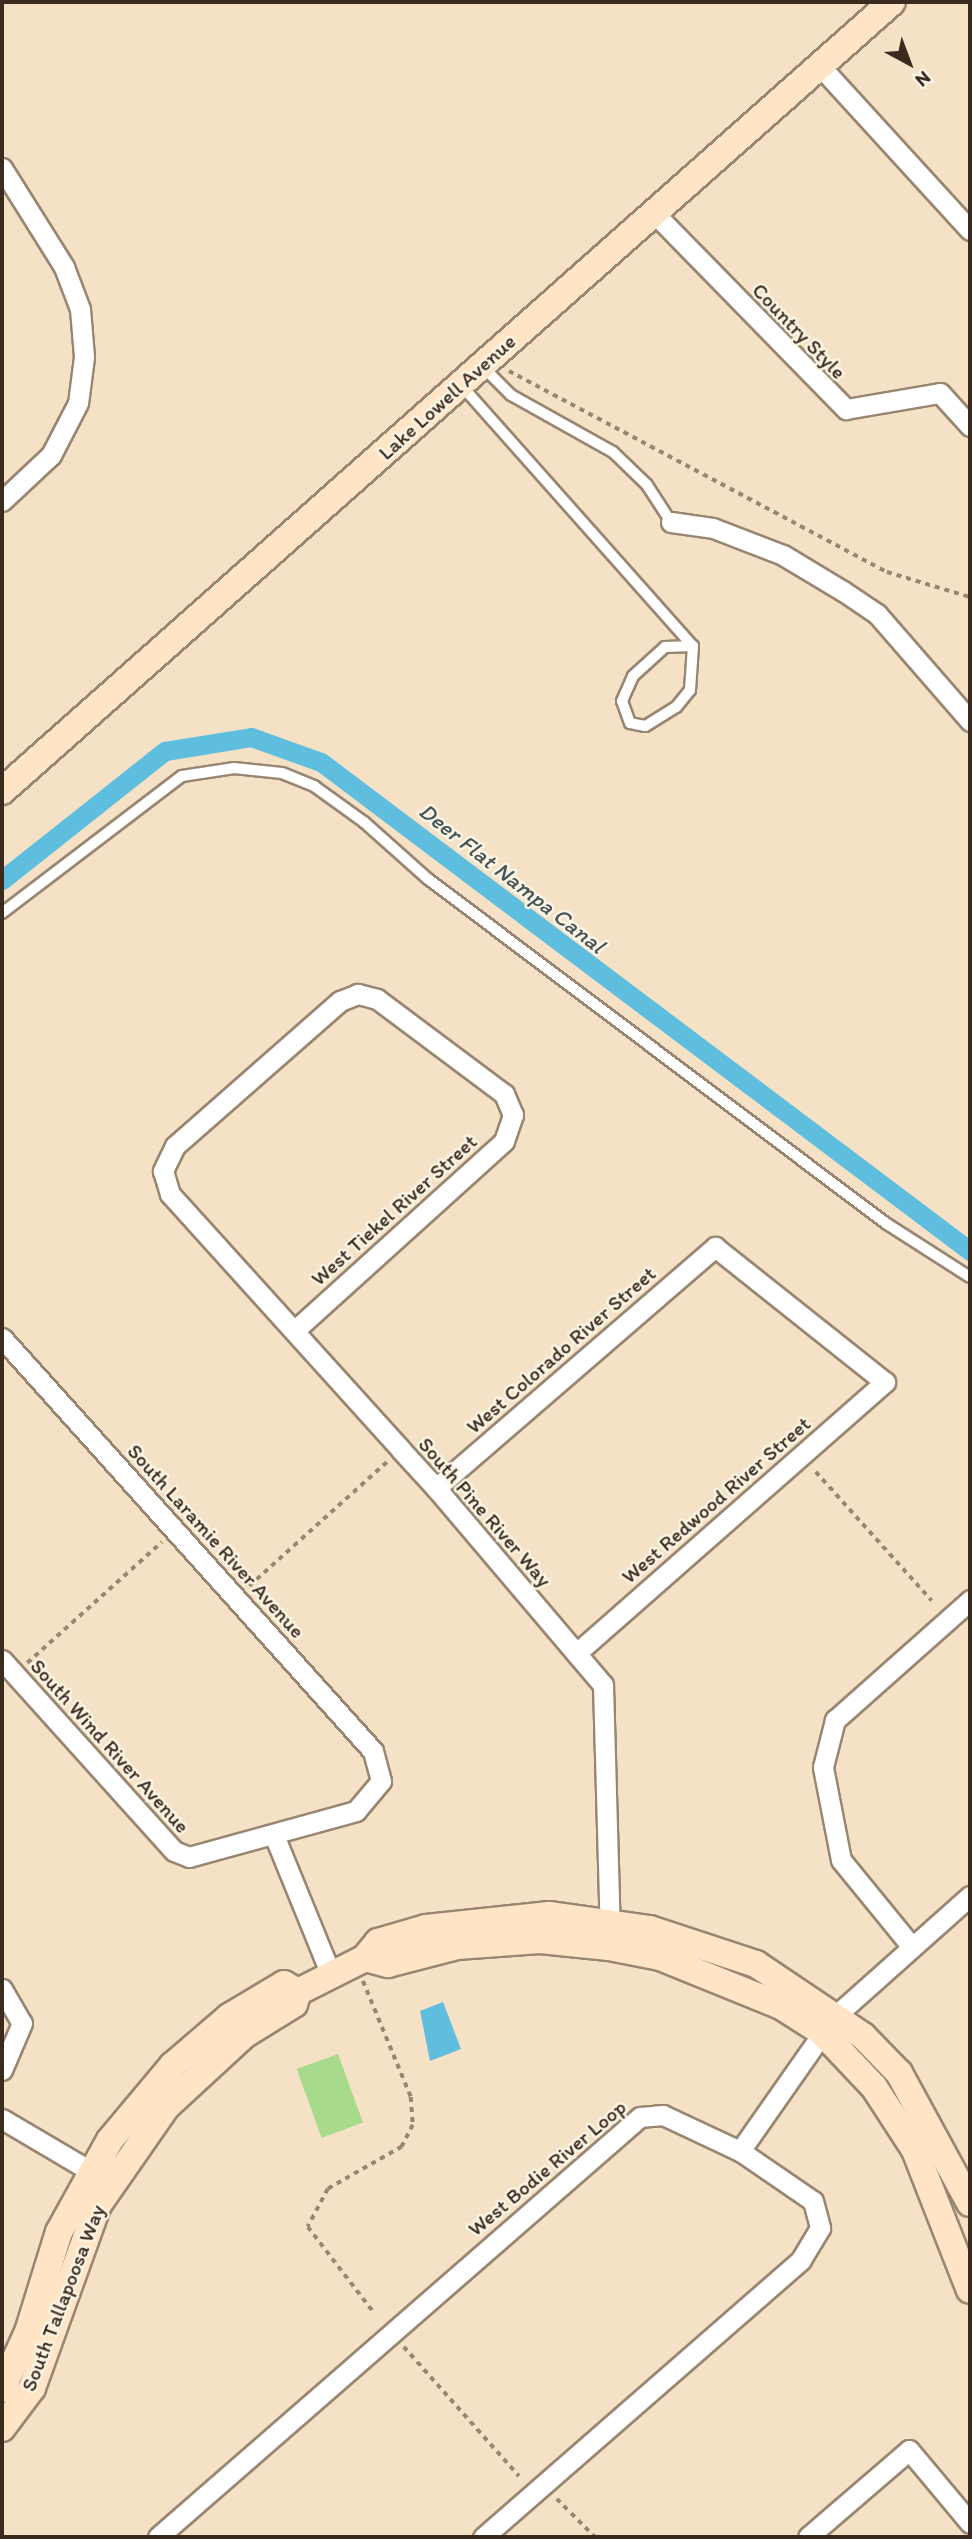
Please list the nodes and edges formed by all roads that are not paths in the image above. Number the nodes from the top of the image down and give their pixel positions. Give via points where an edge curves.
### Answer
1 (892, 2) edge
2 (820, 66) junction
3 (2, 168) edge
4 (653, 212) junction
5 (970, 230) edge
6 (486, 362) junction
7 (461, 384) junction
8 (970, 426) edge
9 (2, 501) edge
10 (671, 522) joint
11 (693, 646) junction
12 (970, 721) edge
13 (2, 791) edge
14 (2, 913) edge
15 (163, 1171) joint
16 (715, 1247) joint
17 (970, 1277) edge
18 (294, 1331) junction
19 (2, 1338) edge
20 (436, 1488) junction
21 (970, 1600) edge
22 (576, 1653) junction
23 (8, 1667) edge
24 (274, 1835) junction
25 (970, 1896) edge
26 (610, 1935) junction
27 (912, 1947) junction
28 (331, 1975) junction
29 (2, 1989) edge
30 (828, 2025) junction
31 (2, 2070) edge
32 (2, 2119) edge
33 (740, 2151) junction
34 (101, 2178) junction
35 (970, 2203) edge
36 (970, 2290) edge
37 (2, 2389) edge
38 (2, 2428) edge
39 (970, 2522) edge
40 (158, 2537) edge
41 (483, 2537) edge
42 (808, 2537) edge

1 - 2 street, Lake Lowell Avenue
2 - 4 street, Lake Lowell Avenue
2 - 5 street
3 - 9 street via 64,267 80,309 84,357 78,403 51,455
4 - 6 street, Lake Lowell Avenue
4 - 8 street, Country Style via 846,409 940,393
6 - 7 street, Lake Lowell Avenue
6 - 10 lane via 511,395 612,452 647,485
7 - 11 lane
7 - 13 street, Lake Lowell Avenue
10 - 12 street via 713,528 783,555 843,591 877,614
11 - 11 lane via 690,690 676,708 645,726 630,723 622,701 633,676 665,647
14 - 17 lane via 182,776 234,768 282,773 344,808 428,879 876,1216
15 - 18 street, South Pine River Way via 170,1194
15 - 18 street, West Tiekel River Street via 175,1146 340,1001 358,994 377,999 504,1094 513,1115 504,1141
16 - 20 street, West Colorado River Street
16 - 22 street, West Redwood River Street via 885,1382
18 - 20 street, South Pine River Way
19 - 24 street, South Laramie River Avenue via 373,1751 381,1781 356,1811
20 - 22 street, South Pine River Way
21 - 27 street via 835,1720 823,1767 841,1860
22 - 26 street, South Pine River Way via 603,1685
23 - 24 street, South Wind River Avenue via 174,1851 189,1857
24 - 28 street
25 - 27 street
26 - 28 street, South Tallapoosa Way via 549,1915 493,1918 378,1942 360,1960
26 - 30 street, South Tallapoosa Way via 692,1941 756,1964
27 - 30 street
28 - 34 street, South Tallapoosa Way via 298,1992 294,2004 208,2065
29 - 31 street via 22,2023
30 - 33 street
30 - 35 street, South Tallapoosa Way via 899,2073
30 - 36 street, South Tallapoosa Way via 915,2150
32 - 34 street
33 - 40 street, West Bodie River Loop via 663,2115 640,2117
33 - 41 street, West Bodie River Loop via 813,2201 820,2228 801,2260
34 - 37 street, South Tallapoosa Way via 59,2232 28,2332
34 - 38 street, South Tallapoosa Way via 32,2388
39 - 42 street via 909,2450

